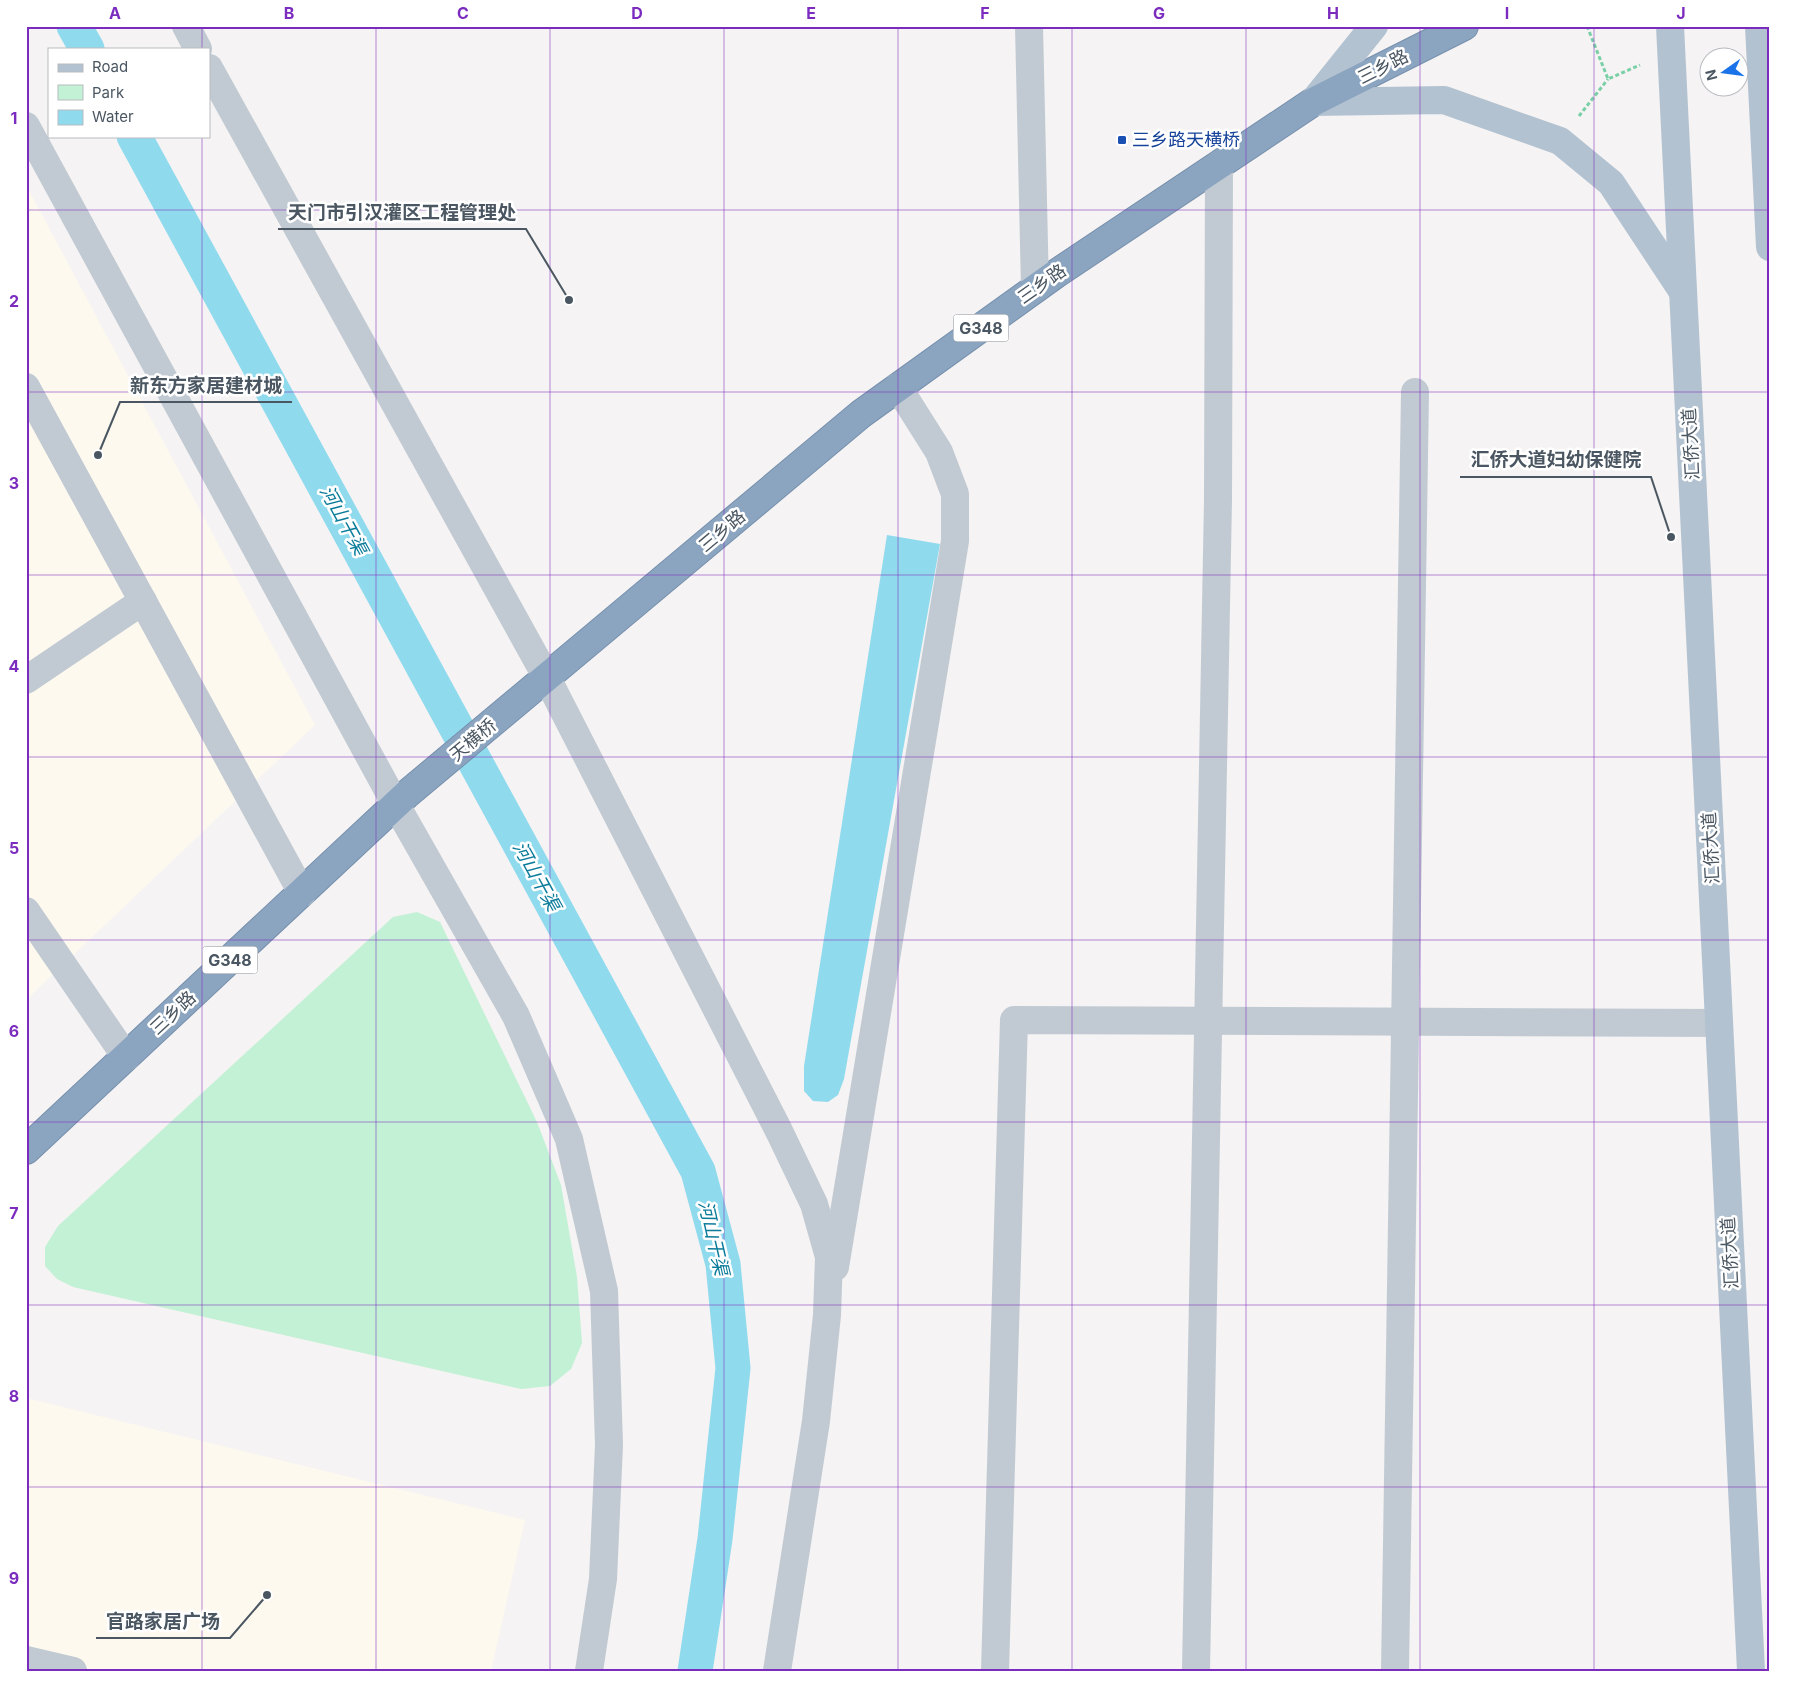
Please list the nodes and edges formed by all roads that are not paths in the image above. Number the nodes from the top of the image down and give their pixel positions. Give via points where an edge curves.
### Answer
1 (186, 26) edge
2 (1029, 26) edge
3 (1374, 26) edge
4 (1464, 26) edge
5 (1759, 26) edge
6 (1670, 39) edge
7 (197, 48) edge
8 (210, 70) edge
9 (1313, 102) junction
10 (26, 126) edge
11 (1220, 165) junction
12 (1770, 236) edge
13 (1770, 247) edge
14 (1035, 288) junction
15 (1684, 293) junction
16 (26, 387) edge
17 (898, 387) junction
18 (1415, 392) dead end
19 (143, 601) junction
20 (26, 680) edge
21 (543, 682) junction
22 (402, 799) junction
23 (302, 893) junction
24 (26, 911) edge
25 (1208, 1021) junction
26 (1405, 1021) junction
27 (1719, 1023) junction
28 (126, 1057) junction
29 (52, 1127) junction
30 (26, 1134) edge
31 (26, 1150) edge
32 (26, 1161) edge
33 (827, 1315) junction
34 (26, 1660) edge
35 (73, 1671) edge
36 (589, 1671) edge
37 (777, 1671) edge
38 (995, 1671) edge
39 (1196, 1671) edge
40 (1395, 1671) edge
41 (1751, 1671) edge

1 - 7 street
2 - 14 street
3 - 9 main road
4 - 9 highway, 三乡路 / G348
5 - 12 main road
6 - 15 main road, 汇侨大道
8 - 21 street
9 - 11 highway, 三乡路 / G348
9 - 15 main road via 1444,100 1560,141 1611,183
10 - 22 street
11 - 14 highway, 三乡路 / G348
11 - 25 street via 1218,509
12 - 13 main road
14 - 17 highway, 三乡路 / G348
15 - 27 main road, 汇侨大道
16 - 19 street
17 - 21 highway, 三乡路 / G348 via 860,414
17 - 33 street via 938,452 955,494 956,541
18 - 26 street
19 - 20 street
19 - 23 street
21 - 22 highway, 天横桥 / G348
21 - 33 street via 779,1131 814,1204 829,1257
22 - 23 highway, 三乡路 / G348
22 - 36 street via 516,1016 569,1139 604,1291 609,1445 603,1580
23 - 28 highway, 三乡路 / G348
24 - 28 street
25 - 26 street
25 - 38 street via 1014,1020
25 - 39 street
26 - 27 street
26 - 40 street
27 - 41 main road, 汇侨大道
28 - 29 highway, 三乡路 / G348
29 - 30 main road
29 - 31 highway, 三乡路 / G348
29 - 32 highway
33 - 37 street via 816,1421
34 - 35 street

